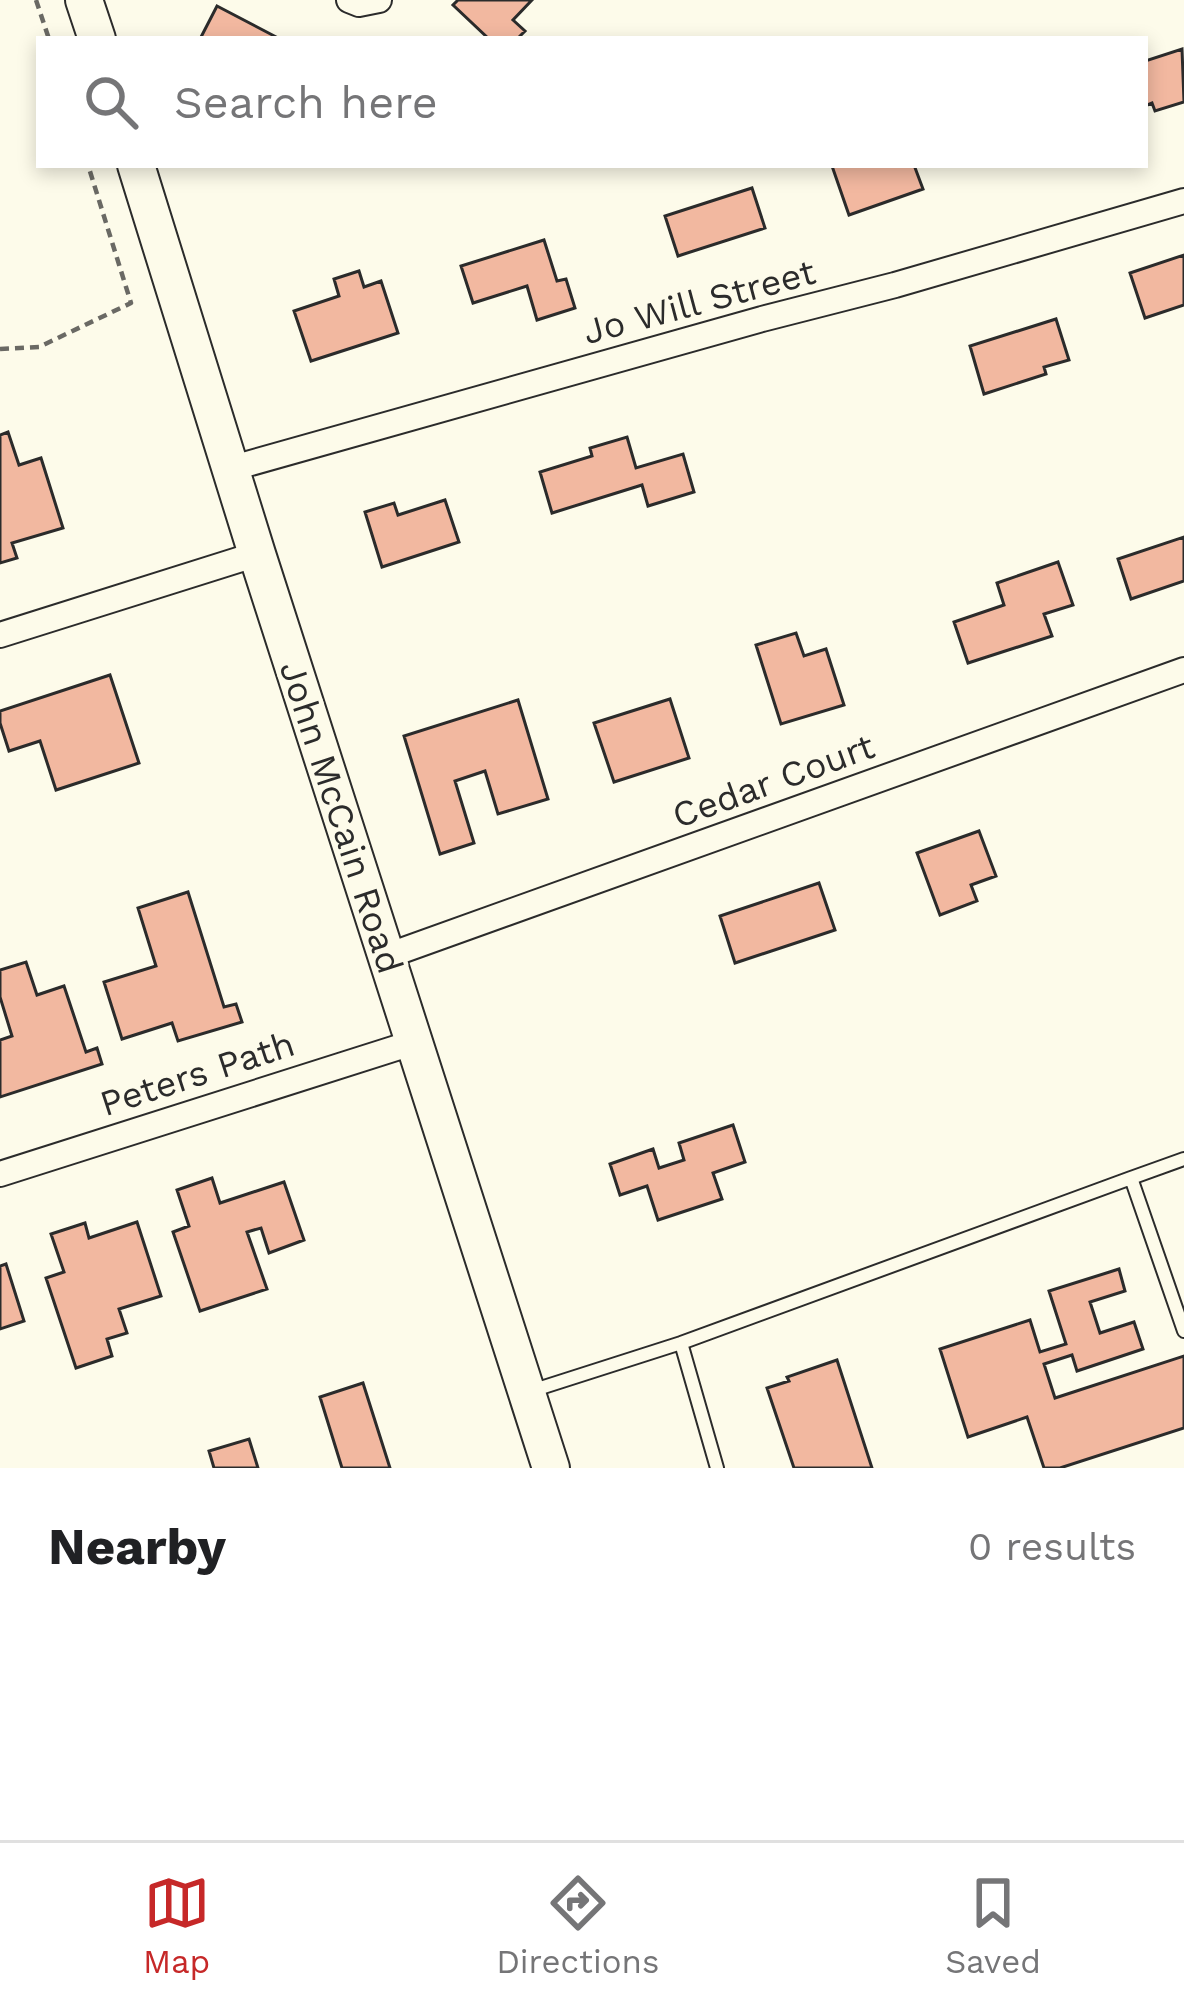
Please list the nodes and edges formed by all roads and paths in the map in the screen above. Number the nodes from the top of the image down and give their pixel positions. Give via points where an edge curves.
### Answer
1 (36, 0) edge
2 (84, 0) edge
3 (349, 0) edge
4 (379, 0) edge
5 (48, 36) edge
6 (96, 36) edge
7 (89, 168) edge
8 (137, 168) edge
9 (1184, 201) edge
10 (0, 350) edge
11 (232, 468) junction
12 (257, 554) junction
13 (0, 635) edge
14 (1184, 670) edge
15 (387, 956) junction
16 (416, 1042) junction
17 (1184, 1159) edge
18 (0, 1174) edge
19 (1131, 1178) junction
20 (1184, 1331) edge
21 (681, 1343) junction
22 (527, 1393) junction
23 (551, 1468) edge
24 (717, 1468) edge

1 - 5 path
2 - 6 main road
3 - 4 street
7 - 10 path via 131,303 39,346
8 - 11 main road, John McCain Road
9 - 11 street, Jo Will Street
11 - 12 main road, John McCain Road
12 - 13 street
12 - 15 main road, John McCain Road
14 - 15 street, Cedar Court
15 - 16 main road, John McCain Road
16 - 18 street, Peters Path
16 - 22 main road, John McCain Road
17 - 19 lane
19 - 20 lane
19 - 21 lane
21 - 22 lane
21 - 24 lane
22 - 23 main road, John McCain Road

